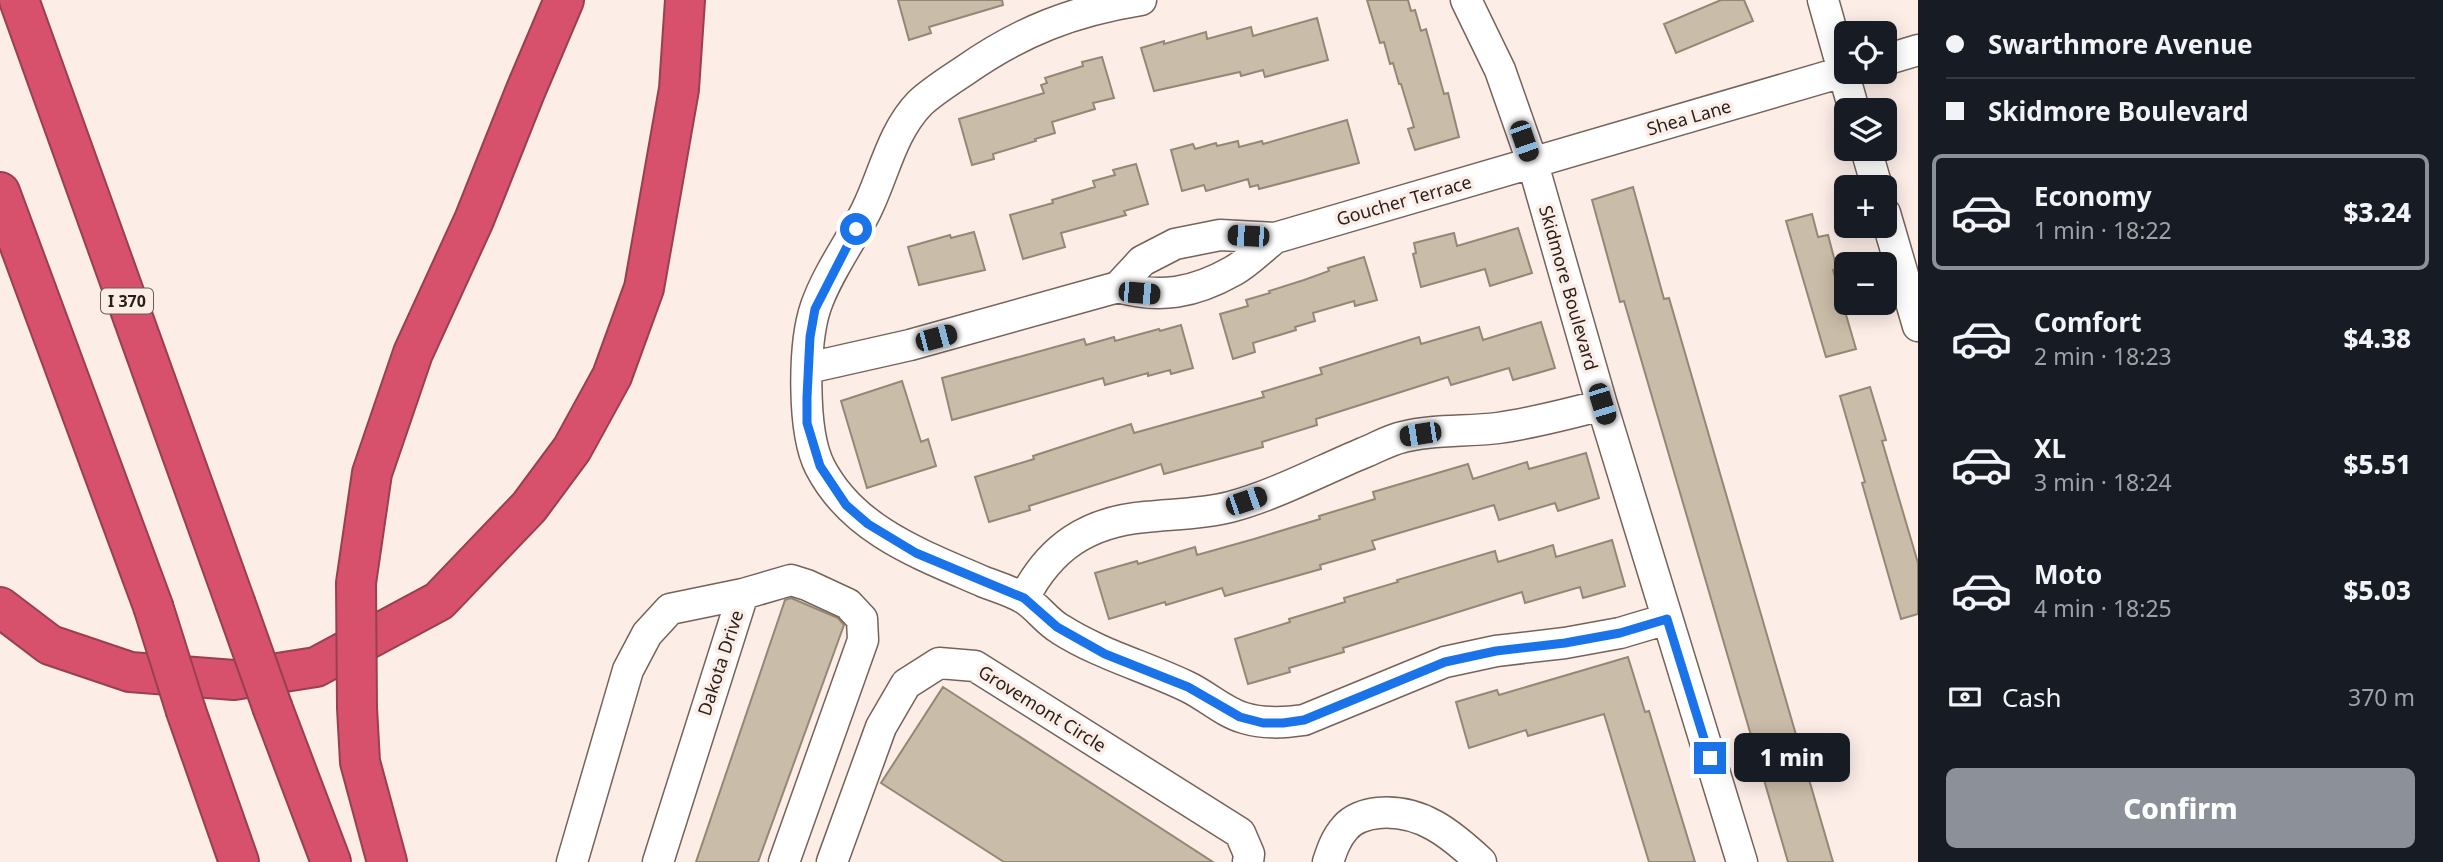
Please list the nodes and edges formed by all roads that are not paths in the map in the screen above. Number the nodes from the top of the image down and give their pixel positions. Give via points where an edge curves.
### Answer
1 (19, 0) edge
2 (565, 0) edge
3 (685, 0) edge
4 (1141, 0) edge
5 (1466, 0) edge
6 (1823, 0) edge
7 (1834, 36) edge
8 (1918, 50) edge
9 (1897, 56) edge
10 (1834, 75) edge
11 (1532, 164) junction
12 (0, 192) edge
13 (1275, 238) junction
14 (1892, 238) edge
15 (1118, 287) junction
16 (1918, 326) edge
17 (808, 368) junction
18 (1602, 404) junction
19 (743, 594) junction
20 (1024, 598) junction
21 (0, 607) edge
22 (1667, 619) junction
23 (239, 862) edge
24 (331, 862) edge
25 (387, 862) edge
26 (572, 862) edge
27 (658, 862) edge
28 (784, 862) edge
29 (832, 862) edge
30 (1248, 862) edge
31 (1328, 862) edge
32 (1481, 862) edge
33 (1742, 862) edge

1 - 24 highway, I 370, bridge
2 - 25 highway, bridge via 413,353 372,473 356,583 357,708 360,762
3 - 21 highway via 679,89 644,288 612,376 572,449 529,507 439,601 316,667 234,680 130,672 50,645
4 - 17 street via 1067,16 1034,29 996,48 918,105 895,140 867,210 815,309
5 - 11 street, Skidmore Boulevard via 1500,70
6 - 7 street
8 - 9 street
10 - 11 street, Shea Lane
11 - 13 street, Goucher Terrace
11 - 18 street, Skidmore Boulevard
12 - 23 highway, bridge via 153,606
13 - 15 street, Goucher Terrace via 1220,235 1175,244 1142,261
13 - 15 street, Goucher Terrace via 1234,271 1185,290 1159,295
14 - 16 street
15 - 17 street, Goucher Terrace via 910,345
17 - 20 street via 807,423 812,445 846,505 916,553
18 - 20 street via 1496,428 1401,437 1232,506 1101,526 1059,550
18 - 22 street, Skidmore Boulevard
19 - 26 street via 670,609 648,634 628,670
19 - 27 street, Dakota Drive
19 - 28 street, Dakota Drive via 791,580 848,604 862,619 863,640 854,670
20 - 22 street via 1057,627 1105,654 1188,687 1240,717 1263,723 1304,720 1445,662 1620,633
22 - 33 street, Skidmore Boulevard
29 - 30 street, Grovemont Circle via 881,727 906,684 939,663 975,666 1240,833
31 - 32 street via 1346,827 1366,814 1388,812 1410,814 1443,830

